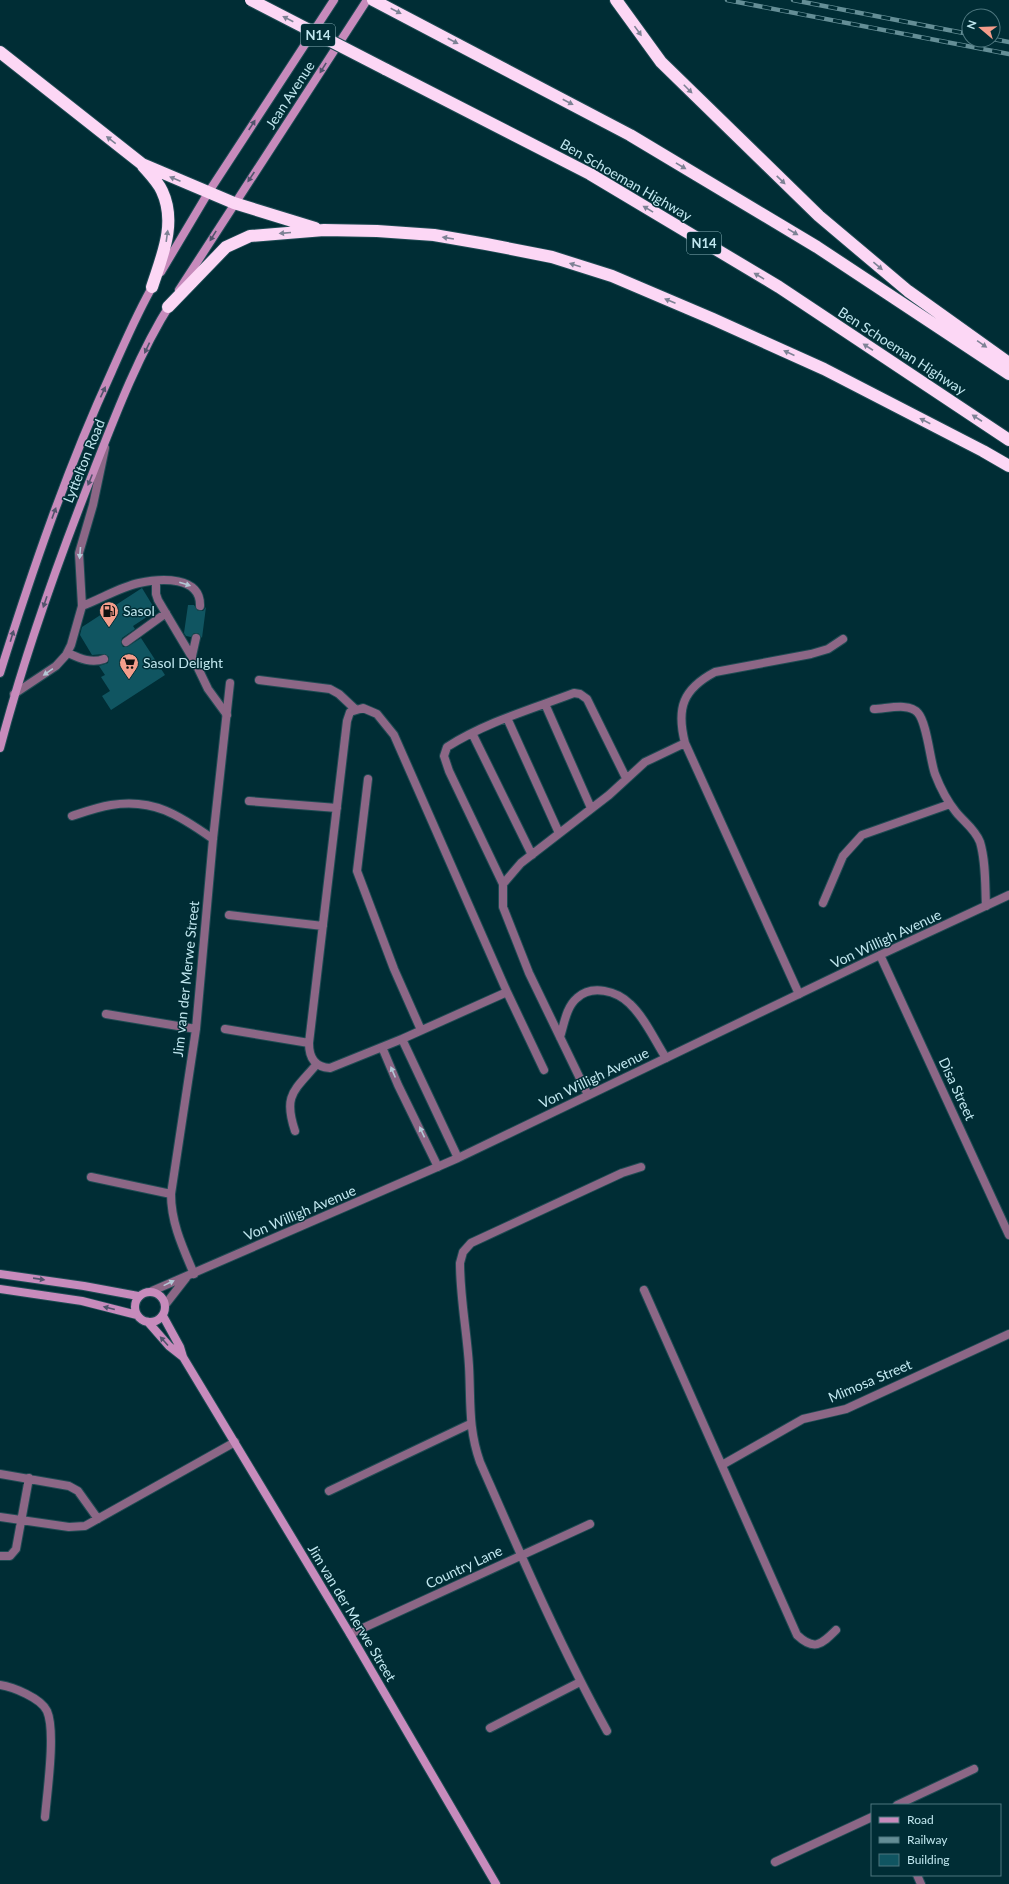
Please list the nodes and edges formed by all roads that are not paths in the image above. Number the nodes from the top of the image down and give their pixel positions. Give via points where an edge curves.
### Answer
1 (251, 0) edge
2 (334, 0) edge
3 (366, 0) edge
4 (373, 0) edge
5 (616, 0) edge
6 (0, 52) edge
7 (142, 164) junction
8 (208, 193) junction
9 (234, 203) junction
10 (324, 230) junction
11 (152, 287) junction
12 (168, 307) junction
13 (1009, 363) edge
14 (1009, 374) edge
15 (108, 434) junction
16 (1009, 440) edge
17 (1009, 466) edge
18 (156, 581) junction
19 (82, 606) junction
20 (200, 606) dead end
21 (166, 613) junction
22 (196, 638) dead end
23 (843, 639) dead end
24 (126, 642) dead end
25 (68, 652) junction
26 (192, 656) junction
27 (104, 659) dead end
28 (0, 673) edge
29 (259, 680) dead end
30 (230, 683) dead end
31 (14, 694) junction
32 (545, 704) junction
33 (355, 709) junction
34 (874, 709) dead end
35 (227, 715) junction
36 (507, 718) junction
37 (472, 733) junction
38 (685, 743) junction
39 (0, 748) edge
40 (626, 778) junction
41 (368, 779) dead end
42 (249, 801) dead end
43 (950, 804) junction
44 (337, 808) junction
45 (591, 808) junction
46 (72, 816) dead end
47 (560, 833) junction
48 (213, 839) junction
49 (532, 855) junction
50 (503, 884) junction
51 (1009, 895) edge
52 (823, 903) dead end
53 (986, 906) junction
54 (229, 915) dead end
55 (323, 926) junction
56 (880, 955) junction
57 (507, 992) junction
58 (799, 994) junction
59 (106, 1014) dead end
60 (196, 1029) junction
61 (225, 1029) dead end
62 (421, 1030) junction
63 (560, 1037) junction
64 (402, 1039) junction
65 (310, 1043) junction
66 (382, 1047) junction
67 (666, 1058) junction
68 (316, 1064) junction
69 (544, 1070) dead end
70 (588, 1096) junction
71 (295, 1131) dead end
72 (458, 1158) junction
73 (438, 1167) junction
74 (641, 1167) dead end
75 (91, 1177) dead end
76 (171, 1194) junction
77 (1009, 1234) edge
78 (0, 1274) edge
79 (190, 1276) junction
80 (0, 1289) edge
81 (644, 1290) dead end
82 (152, 1291) junction
83 (138, 1296) junction
84 (165, 1305) junction
85 (136, 1315) junction
86 (163, 1316) junction
87 (148, 1322) junction
88 (1009, 1334) edge
89 (183, 1357) junction
90 (470, 1424) junction
91 (235, 1442) junction
92 (722, 1465) junction
93 (0, 1474) edge
94 (29, 1478) junction
95 (329, 1492) dead end
96 (0, 1517) edge
97 (98, 1518) junction
98 (22, 1520) junction
99 (590, 1524) dead end
100 (521, 1554) junction
101 (0, 1556) edge
102 (836, 1630) dead end
103 (350, 1634) junction
104 (580, 1682) junction
105 (0, 1685) edge
106 (490, 1728) dead end
107 (607, 1732) dead end
108 (974, 1769) dead end
109 (899, 1804) edge
110 (871, 1817) edge
111 (45, 1818) dead end
112 (775, 1862) dead end
113 (496, 1884) edge

16 -> 1 highway, Ben Schoeman Highway / N14, bridge via 779,287 597,178
8 -> 2 main road, Jean Avenue
3 -> 9 main road, Jean Avenue
4 -> 14 highway via 630,135 817,247
5 -> 13 highway via 660,62 819,216 908,291
7 -> 6 highway
8 -> 7 highway
11 -> 7 highway via 168,239 169,223 162,190
8 - 9 highway
8 - 11 main road, Lyttelton Road
9 - 10 highway
9 -> 12 main road, Lyttelton Road
10 -> 12 highway via 250,236 226,247
17 -> 10 highway via 824,369 612,276 552,258 434,235
28 -> 11 main road, Lyttelton Road via 55,508 99,399
12 -> 15 main road, Lyttelton Road
15 -> 19 street via 93,505 79,553
15 -> 31 main road, Lyttelton Road via 66,540
18 - 19 street via 138,583
18 -> 20 street via 191,585 198,593
18 - 21 street via 156,594
19 - 25 street
21 - 24 street
21 - 26 street
22 - 26 street
23 - 38 street via 828,650 716,672 704,678 691,690 682,708 680,719
25 - 27 street via 84,660
25 -> 31 street via 56,666
26 - 35 street via 208,689
29 - 33 street via 330,689
30 - 35 street, Jim van der Merwe Street
31 - 39 main road, Lyttelton Road
32 - 36 street
32 - 40 street via 574,693 587,698
32 - 45 street
33 - 44 street via 350,712 347,721
33 - 57 street via 363,708 377,714 394,735
34 - 43 street via 907,707 918,712 924,724 935,774
35 - 48 street, Jim van der Merwe Street
36 - 37 street
36 - 47 street
37 - 49 street
37 - 50 street via 447,747 444,756
38 - 40 street via 645,762
38 - 58 street
40 - 45 street
41 - 62 street via 357,871 394,969
42 - 44 street
43 - 52 street via 862,835 843,856
43 - 53 street via 975,831 979,841 983,855
44 - 55 street
45 - 47 street
46 - 48 street via 110,805 139,803 176,814
47 - 49 street
48 - 60 street, Jim van der Merwe Street
49 - 50 street via 521,863
50 - 63 street via 503,907 529,972
51 - 53 street, Von Willigh Avenue
53 - 56 street, Von Willigh Avenue
54 - 55 street
55 - 65 street
56 - 58 street, Von Willigh Avenue
56 - 77 street, Disa Street
57 - 62 street
57 - 69 street
58 - 67 street, Von Willigh Avenue
59 - 60 street
60 - 76 street, Jim van der Merwe Street
61 - 65 street
62 - 64 street
63 - 67 street via 568,1010 576,998 598,990 608,991 630,1003
63 - 70 street
64 - 66 street
64 - 72 street
65 - 68 street via 309,1053
66 - 68 street via 330,1068
73 -> 66 street
67 - 70 street, Von Willigh Avenue
68 - 71 street via 292,1092 289,1114
70 - 72 street, Von Willigh Avenue
72 - 73 street, Von Willigh Avenue
73 - 79 street, Von Willigh Avenue
74 - 90 street via 622,1173 486,1235 471,1243 463,1252 460,1279 469,1366
75 - 76 street
76 - 79 street, Jim van der Merwe Street via 172,1211
78 -> 83 main road
82 -> 79 street, Von Willigh Avenue
79 - 84 street, Von Willigh Avenue
85 -> 80 main road via 82,1301
81 - 92 street
82 - 83 main road
82 - 84 main road via 161,1296
83 - 85 main road via 134,1305
84 - 86 main road
85 - 87 main road
86 - 87 main road via 154,1322
86 - 89 main road, Jim van der Merwe Street
89 -> 87 main road, Jim van der Merwe Street via 169,1346
88 - 92 street, Mimosa Street via 846,1409 804,1419
89 - 91 main road, Jim van der Merwe Street
90 - 95 street
90 - 100 street via 480,1462
91 - 97 street
91 - 103 main road, Jim van der Merwe Street
92 - 102 street via 797,1636 806,1644 814,1645 824,1642
93 - 94 street
94 - 97 street via 69,1486 78,1491
94 - 98 street
96 - 98 street
97 - 98 street via 85,1526 69,1527
98 - 101 street via 16,1549 10,1556
99 - 100 street, Country Lane
100 - 103 street, Country Lane
100 - 104 street
103 - 113 main road, Jim van der Merwe Street
104 - 106 street
104 - 107 street
105 - 111 street via 29,1695 47,1710 52,1727
108 - 109 street
110 - 112 street

